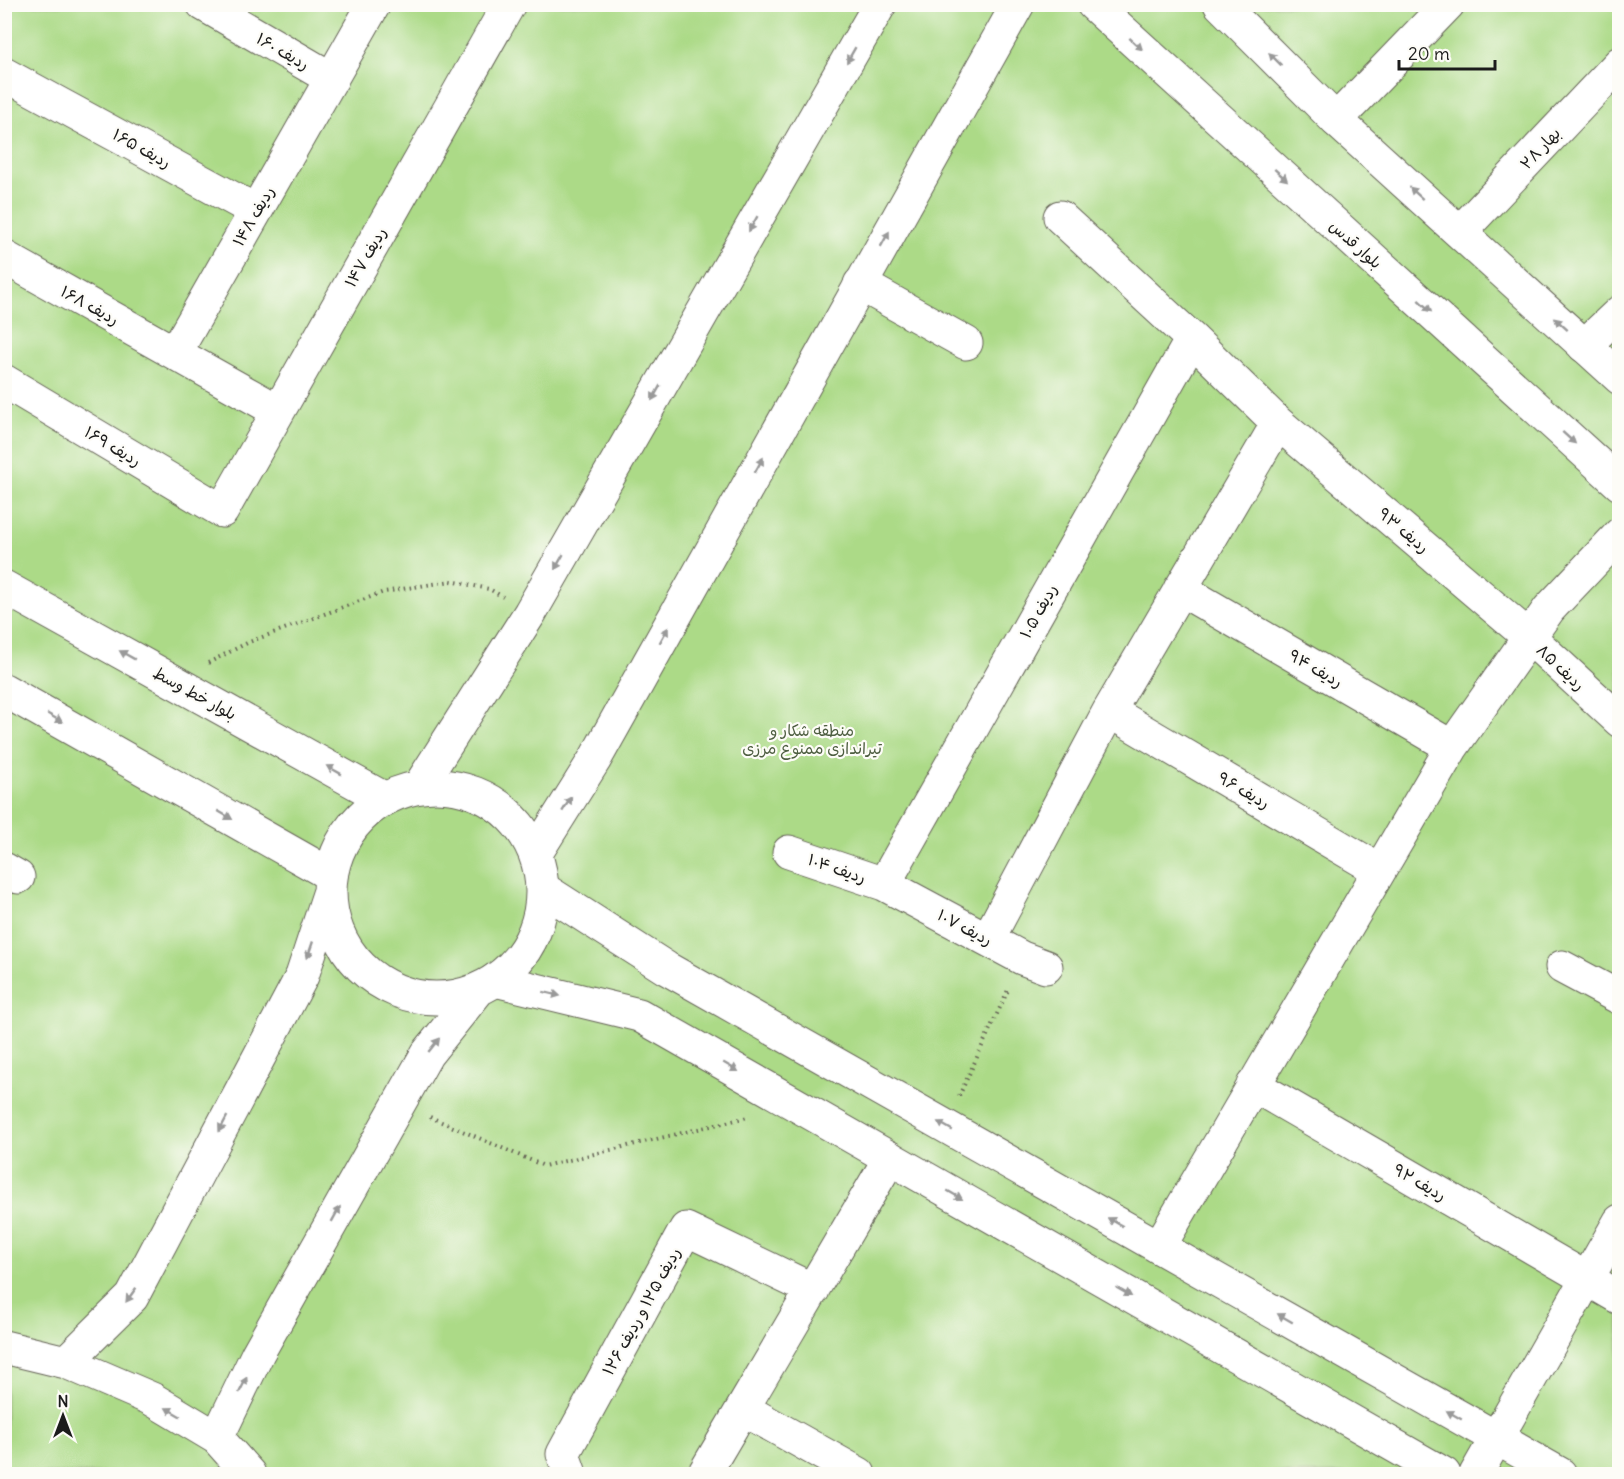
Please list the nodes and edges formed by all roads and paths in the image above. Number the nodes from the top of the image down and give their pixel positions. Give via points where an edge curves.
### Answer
1 (203, 4) edge
2 (374, 4) edge
3 (509, 4) edge
4 (880, 4) edge
5 (1093, 4) edge
6 (1220, 4) edge
7 (1448, 4) edge
8 (1011, 9) edge
9 (1620, 63) edge
10 (332, 79) junction
11 (16, 80) edge
12 (1336, 120) junction
13 (256, 211) junction
14 (1060, 217) dead end
15 (1460, 232) junction
16 (4, 257) edge
17 (860, 284) junction
18 (1620, 312) edge
19 (1192, 339) junction
20 (966, 343) dead end
21 (1584, 345) junction
22 (175, 353) junction
23 (1620, 378) edge
24 (4, 381) edge
25 (278, 411) junction
26 (1278, 423) junction
27 (1620, 484) edge
28 (222, 511) joint
29 (1620, 534) edge
30 (4, 587) edge
31 (1180, 589) junction
32 (530, 613) junction
33 (1529, 637) junction
34 (173, 681) junction
35 (4, 690) edge
36 (1109, 711) junction
37 (1620, 721) edge
38 (1452, 747) junction
39 (419, 787) junction
40 (385, 799) junction
41 (789, 852) dead end
42 (536, 853) junction
43 (1379, 870) junction
44 (330, 884) junction
45 (884, 884) junction
46 (543, 889) junction
47 (988, 939) junction
48 (1034, 963) joint
49 (1562, 967) dead end
50 (487, 985) junction
51 (1620, 998) edge
52 (1253, 1085) junction
53 (399, 1103) junction
54 (796, 1105) junction
55 (945, 1126) junction
56 (890, 1158) junction
57 (1620, 1221) edge
58 (1159, 1247) junction
59 (1587, 1279) junction
60 (813, 1290) junction
61 (1620, 1298) edge
62 (4, 1347) edge
63 (66, 1362) junction
64 (743, 1408) junction
65 (217, 1438) junction
66 (1497, 1439) junction
67 (567, 1464) edge
68 (249, 1474) edge
69 (704, 1474) edge
70 (859, 1474) edge
71 (1444, 1474) edge
72 (1476, 1474) edge
73 (1560, 1474) edge

1 - 10 street, ردیف ۱۶۰
2 - 10 street, ردیف ۱۴۸
3 - 25 street, ردیف ۱۴۷
4 -> 32 street
5 -> 27 street, بلوار قدس
12 -> 6 street
7 - 12 street
17 -> 8 street
9 - 15 street, بهار ۲۸
10 - 13 street, ردیف ۱۴۸
11 - 13 street, ردیف ۱۶۵
15 -> 12 street
13 - 22 street, ردیف ۱۴۸
14 - 19 street, ردیف ۹۳
21 -> 15 street
16 - 22 street, ردیف ۱۶۸
17 - 20 street
42 -> 17 street via 595,759
18 - 21 street
19 - 26 street, ردیف ۹۳
19 - 45 street, ردیف ۱۰۵
21 - 23 street
22 - 25 street, ردیف ۱۶۸
24 - 28 street, ردیف ۱۶۹
25 - 28 street, ردیف ۱۴۷
26 - 31 street
26 - 33 street, ردیف ۹۳
29 - 33 street via 1549,609
34 -> 30 street, بلوار خط وسط
31 - 36 street
31 - 38 street, ردیف ۹۴
32 - 34 path via 489,589 450,581 384,592 249,642
32 - 39 street
33 - 37 street, ردیف ۸۵
33 - 38 street
40 -> 34 street, بلوار خط وسط
35 -> 44 street
36 - 43 street, ردیف ۹۶
36 - 47 street
38 - 43 street
39 - 40 street
39 - 42 street via 455,787 489,800 517,822
40 - 44 street via 359,818 341,844
41 - 45 street, ردیف ۱۰۴
42 - 46 street
43 - 52 street
44 - 50 street via 334,924 347,950 367,973 392,989 420,997 450,997
44 -> 63 street via 302,976 132,1297
45 - 47 street, ردیف ۱۰۷
46 - 50 street via 538,924 522,956
55 -> 46 street via 666,968
47 - 48 street, ردیف ۱۰۷
48 - 55 path
49 - 51 street
53 -> 50 street via 427,1054
50 -> 54 street via 639,1015
52 - 58 street
52 - 59 street, ردیف ۹۲
53 - 54 path via 544,1166
65 -> 53 street via 258,1353
54 - 56 street
58 -> 55 street
56 - 60 street
56 -> 71 street
57 - 59 street
66 -> 58 street
59 - 61 street, ردیف ۹۲
59 - 66 street
60 - 64 street
60 - 67 street, ردیف ۱۲۵ و ردیف ۱۲۶ via 686,1229
62 - 63 street
65 -> 63 street via 152,1400
64 - 69 street
64 - 70 street
65 - 68 street
66 - 72 street
66 - 73 street

